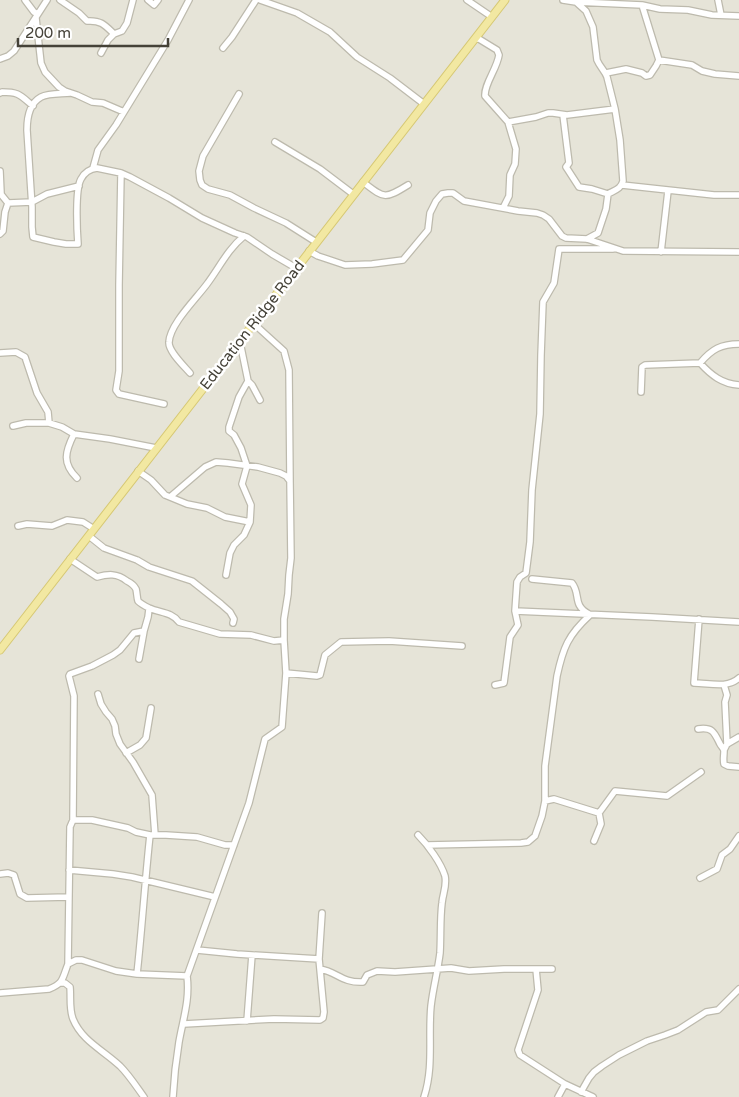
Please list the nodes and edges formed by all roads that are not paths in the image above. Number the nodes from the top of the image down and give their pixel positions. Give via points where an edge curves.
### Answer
1 (25, 0) edge
2 (47, 0) edge
3 (60, 0) edge
4 (133, 0) edge
5 (148, 0) edge
6 (158, 0) edge
7 (189, 0) edge
8 (256, 0) edge
9 (260, 0) edge
10 (467, 0) edge
11 (505, 0) edge
12 (563, 0) edge
13 (718, 0) edge
14 (576, 2) junction
15 (642, 5) junction
16 (721, 15) junction
17 (37, 16) junction
18 (739, 16) edge
19 (492, 17) junction
20 (114, 34) junction
21 (475, 39) junction
22 (223, 48) dead end
23 (101, 53) dead end
24 (0, 59) edge
25 (659, 60) junction
26 (606, 73) junction
27 (739, 76) edge
28 (0, 93) edge
29 (70, 93) junction
30 (239, 94) dead end
31 (424, 104) junction
32 (33, 106) junction
33 (615, 109) junction
34 (124, 112) junction
35 (563, 115) junction
36 (508, 122) junction
37 (275, 142) dead end
38 (93, 168) junction
39 (0, 171) edge
40 (121, 173) junction
41 (363, 182) junction
42 (408, 185) dead end
43 (622, 185) junction
44 (79, 186) junction
45 (668, 191) junction
46 (0, 193) edge
47 (353, 194) junction
48 (608, 194) junction
49 (739, 195) edge
50 (32, 202) junction
51 (8, 203) junction
52 (503, 208) junction
53 (0, 234) edge
54 (244, 236) junction
55 (587, 239) junction
56 (316, 242) junction
57 (613, 249) junction
58 (309, 251) junction
59 (661, 252) junction
60 (739, 252) edge
61 (296, 268) junction
62 (253, 323) junction
63 (238, 342) junction
64 (739, 344) edge
65 (0, 353) edge
66 (700, 363) junction
67 (190, 374) dead end
68 (248, 381) junction
69 (739, 384) edge
70 (641, 392) dead end
71 (260, 400) dead end
72 (164, 404) dead end
73 (49, 423) junction
74 (13, 426) dead end
75 (74, 434) junction
76 (156, 448) junction
77 (247, 466) junction
78 (138, 471) junction
79 (77, 478) dead end
80 (290, 481) junction
81 (170, 497) junction
82 (250, 522) junction
83 (18, 526) dead end
84 (91, 532) junction
85 (70, 559) junction
86 (226, 574) dead end
87 (532, 579) dead end
88 (149, 608) junction
89 (515, 612) junction
90 (590, 615) junction
91 (699, 619) junction
92 (739, 622) edge
93 (233, 624) dead end
94 (144, 631) junction
95 (284, 640) junction
96 (462, 646) dead end
97 (0, 650) edge
98 (138, 659) dead end
99 (286, 673) junction
100 (739, 678) edge
101 (495, 685) dead end
102 (724, 685) junction
103 (98, 694) dead end
104 (151, 708) dead end
105 (698, 729) dead end
106 (739, 737) edge
107 (727, 744) junction
108 (724, 750) junction
109 (126, 753) junction
110 (739, 767) edge
111 (701, 772) dead end
112 (544, 789) junction
113 (554, 799) junction
114 (544, 801) junction
115 (599, 813) junction
116 (72, 820) junction
117 (153, 835) junction
118 (418, 835) dead end
119 (739, 836) edge
120 (594, 841) dead end
121 (427, 844) junction
122 (234, 845) junction
123 (69, 870) junction
124 (0, 874) edge
125 (700, 878) dead end
126 (145, 880) junction
127 (68, 897) junction
128 (215, 897) junction
129 (322, 913) dead end
130 (197, 950) junction
131 (252, 955) junction
132 (319, 959) junction
133 (68, 964) junction
134 (320, 969) junction
135 (536, 969) junction
136 (552, 969) dead end
137 (438, 970) junction
138 (137, 974) junction
139 (187, 976) junction
140 (61, 983) junction
141 (739, 989) edge
142 (0, 993) edge
143 (247, 1021) junction
144 (184, 1024) junction
145 (565, 1084) junction
146 (581, 1092) junction
147 (144, 1097) edge
148 (173, 1097) edge
149 (424, 1097) edge
150 (558, 1097) edge
151 (593, 1097) edge

1 - 17 street
2 - 17 street
3 - 20 street via 87,21 96,20
4 - 20 street via 127,23
5 - 6 street via 154,5
7 - 34 street
8 - 22 street
9 - 31 street via 297,13 330,32 357,57
10 - 19 street
11 - 19 main road, Education Ridge Road
12 - 14 street
13 - 16 street
14 - 15 street
14 - 26 street via 591,20 597,60
15 - 16 street
15 - 25 street
16 - 18 street
17 - 24 street via 14,51
17 - 29 street via 41,63 58,87
19 - 21 main road, Education Ridge Road
20 - 23 street
21 - 31 main road, Education Ridge Road
21 - 36 street via 498,52 485,96
25 - 26 street via 646,76 626,69
25 - 27 street via 692,65 715,74
26 - 33 street
28 - 32 street via 14,92
29 - 32 street via 40,97
29 - 34 street
30 - 56 street via 203,156 202,185 286,223
31 - 41 main road, Education Ridge Road
32 - 50 street via 27,120
33 - 35 street
33 - 43 street
34 - 38 street via 98,150
35 - 36 street via 553,112
35 - 48 street via 569,163 566,167 579,187
36 - 52 street via 516,156 510,172 509,196
37 - 47 street
38 - 40 street
38 - 44 street via 82,176
39 - 46 street
40 - 54 street via 202,218
40 - 72 street via 119,371 116,390 119,394
41 - 42 street via 383,196 394,194
41 - 47 main road, Education Ridge Road
43 - 45 street
43 - 48 street
44 - 50 street via 47,194
44 - 50 street via 78,244 33,237
45 - 49 street
45 - 59 street
46 - 51 street
47 - 56 main road, Education Ridge Road
48 - 55 street via 598,233
50 - 51 street
51 - 53 street via 4,231
52 - 55 street via 543,215 562,236
52 - 58 street via 464,201 453,193 442,194 432,208 428,230 403,260 346,265
54 - 61 street
54 - 67 street via 233,245 173,328 169,345
55 - 57 street
56 - 58 main road, Education Ridge Road
57 - 59 street
57 - 89 street via 559,249 554,282 543,302 540,414 530,542 526,573 517,582
58 - 61 main road, Education Ridge Road
59 - 60 street
61 - 62 main road, Education Ridge Road
62 - 63 main road, Education Ridge Road
62 - 80 street via 284,351 289,370
63 - 68 street
63 - 76 main road, Education Ridge Road
64 - 66 street via 714,349
65 - 73 street via 16,352 25,357 37,393 48,412
66 - 69 street via 720,380
66 - 70 street via 645,365 642,367
68 - 71 street
68 - 77 street via 229,427
73 - 74 street
73 - 75 street
75 - 76 street
75 - 79 street via 67,455 68,466
76 - 78 main road, Education Ridge Road
77 - 80 street via 280,473
77 - 81 street via 216,462 208,465
77 - 82 street via 242,484 251,505
78 - 81 street
78 - 84 main road, Education Ridge Road
80 - 95 street via 291,558
81 - 82 street via 225,517
82 - 86 street via 230,553
83 - 84 street via 52,526 67,520 83,522
84 - 85 main road, Education Ridge Road
84 - 93 street via 104,548 192,581 230,612
85 - 88 street via 97,578 116,574 125,579 136,589 138,602
85 - 97 main road, Education Ridge Road
87 - 90 street via 572,583 580,608
88 - 94 street
88 - 95 street via 172,615 179,622 220,634
89 - 90 street
89 - 101 street via 518,625 510,637 504,683
90 - 91 street
90 - 112 street via 565,646 560,662
91 - 92 street
91 - 102 street via 694,683
94 - 98 street
94 - 116 street via 134,633 113,655 69,676 74,696
95 - 99 street
96 - 99 street via 389,641 341,642 325,655 320,675
99 - 122 street via 282,726 265,739 249,803
100 - 102 street
102 - 107 street
103 - 109 street
104 - 109 street via 146,738
105 - 108 street via 712,730
106 - 107 street
107 - 108 street
108 - 110 street via 724,764
109 - 117 street via 152,795
111 - 115 street via 667,796 615,791
112 - 113 street
112 - 114 street
113 - 114 street
113 - 115 street
114 - 121 street via 539,826 528,842
115 - 120 street via 601,824
116 - 117 street via 92,820
116 - 123 street
117 - 122 street via 197,837
117 - 126 street
118 - 121 street
119 - 125 street via 722,855 717,869
121 - 137 street via 445,875 446,885
122 - 128 street
123 - 126 street
123 - 127 street
124 - 127 street via 8,872 14,875 20,894 27,898
126 - 128 street
126 - 138 street
127 - 133 street
128 - 130 street
129 - 132 street
130 - 131 street
130 - 139 street
131 - 132 street
131 - 143 street
132 - 134 street
133 - 138 street via 82,960
133 - 140 street
134 - 137 street via 354,983 363,982 367,975 377,971
134 - 143 street via 323,1018
135 - 136 street
135 - 137 street
135 - 145 street via 538,990 518,1050 520,1055
137 - 149 street via 431,1010 431,1059
138 - 139 street
139 - 144 street
140 - 142 street via 49,989
140 - 147 street via 70,987 73,1018 80,1031 130,1076
141 - 146 street via 718,1010 706,1012 678,1030 647,1041 608,1062 594,1072
143 - 144 street
144 - 148 street
145 - 146 street
145 - 150 street
146 - 151 street

